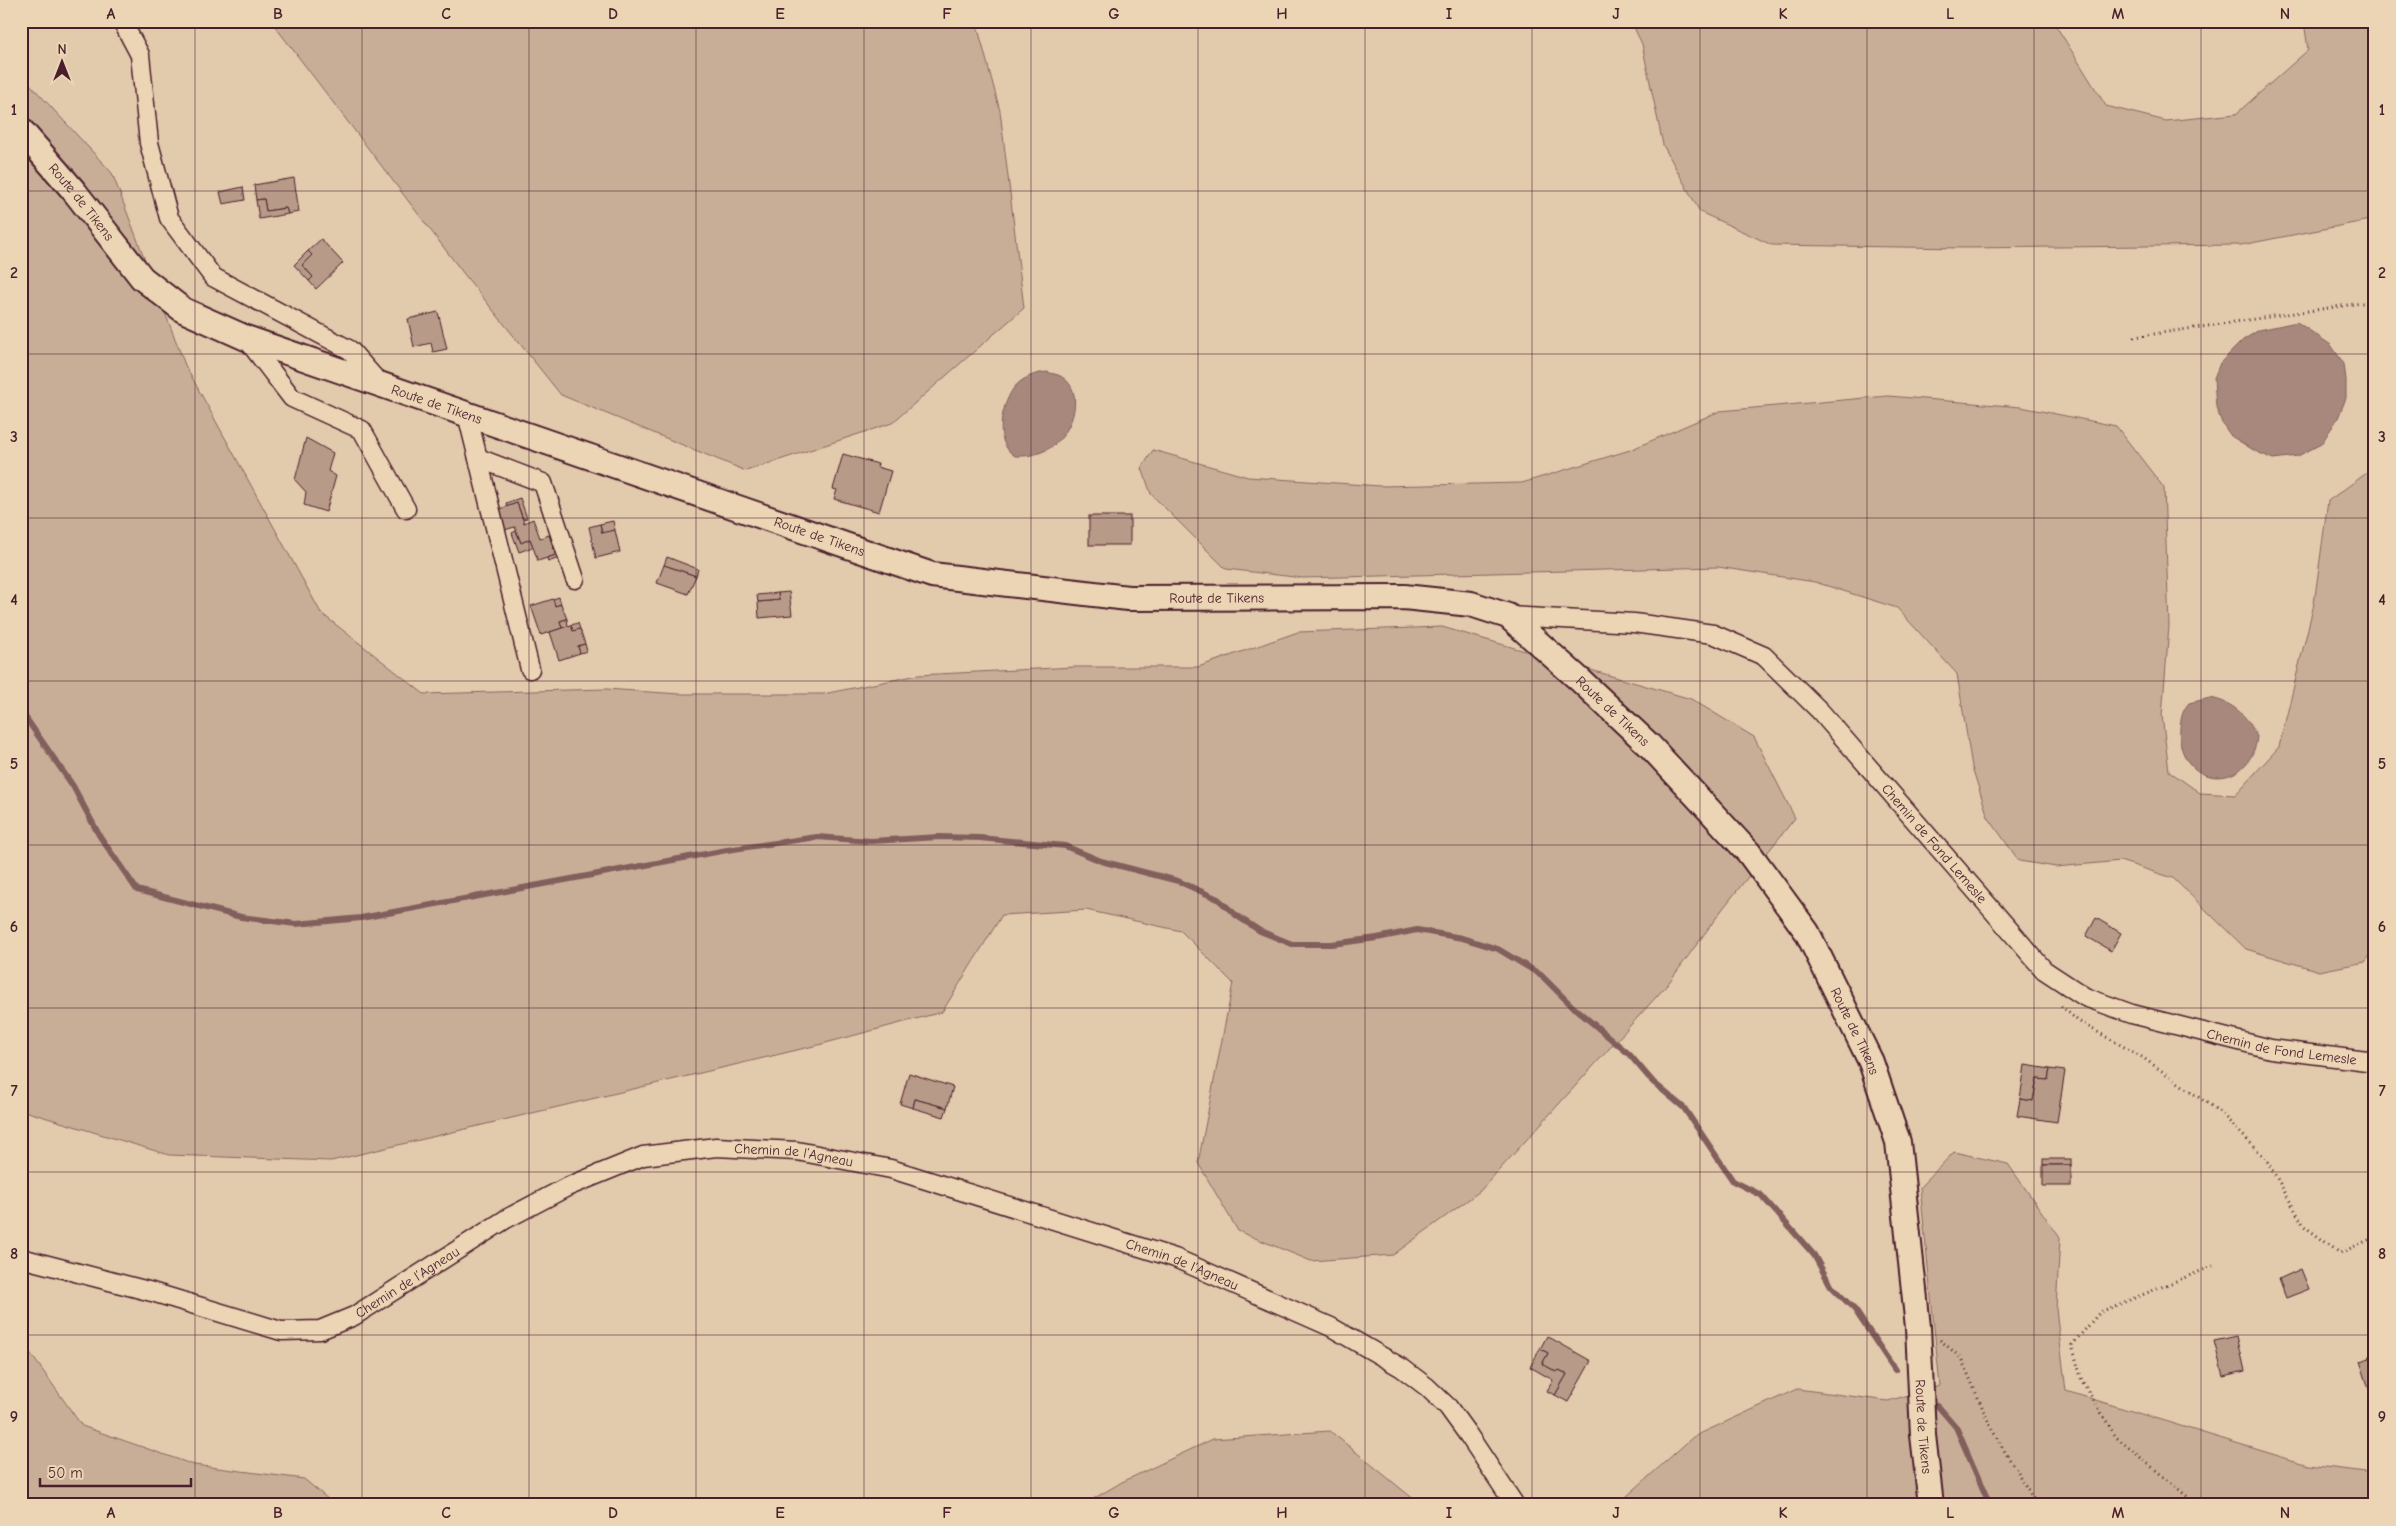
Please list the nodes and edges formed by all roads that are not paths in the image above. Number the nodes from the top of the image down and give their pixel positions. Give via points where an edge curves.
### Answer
1 (122, 21) edge
2 (21, 130) edge
3 (246, 338) junction
4 (380, 385) junction
5 (467, 414) junction
6 (478, 458) junction
7 (406, 510) dead end
8 (575, 579) dead end
9 (1508, 616) junction
10 (530, 669) dead end
11 (2375, 1062) edge
12 (21, 1258) edge
13 (1515, 1505) edge
14 (1931, 1505) edge

1 - 4 street via 140,55 148,143 169,218 213,278 350,350
2 - 3 street, Route de Tikens via 142,278 183,310
3 - 4 street, Route de Tikens
3 - 7 street via 292,398 362,430
4 - 5 street, Route de Tikens
5 - 6 street
5 - 9 street, Route de Tikens via 932,575 1128,598 1404,597 1471,604
6 - 8 street via 543,483
6 - 10 street
9 - 11 street, Chemin de Fond Lemesle via 1634,623 1713,634 1764,656 1820,710 2044,970 2086,996 2132,1014 2271,1049
9 - 14 street, Route de Tikens via 1655,753 1749,853 1807,932 1871,1062 1898,1142 1918,1326 1923,1435
12 - 13 street, Chemin de l’Agneau via 152,1292 280,1331 320,1330 354,1316 506,1219 566,1187 643,1156 716,1147 797,1151 891,1169 1175,1258 1331,1327 1402,1368 1427,1387 1469,1436

